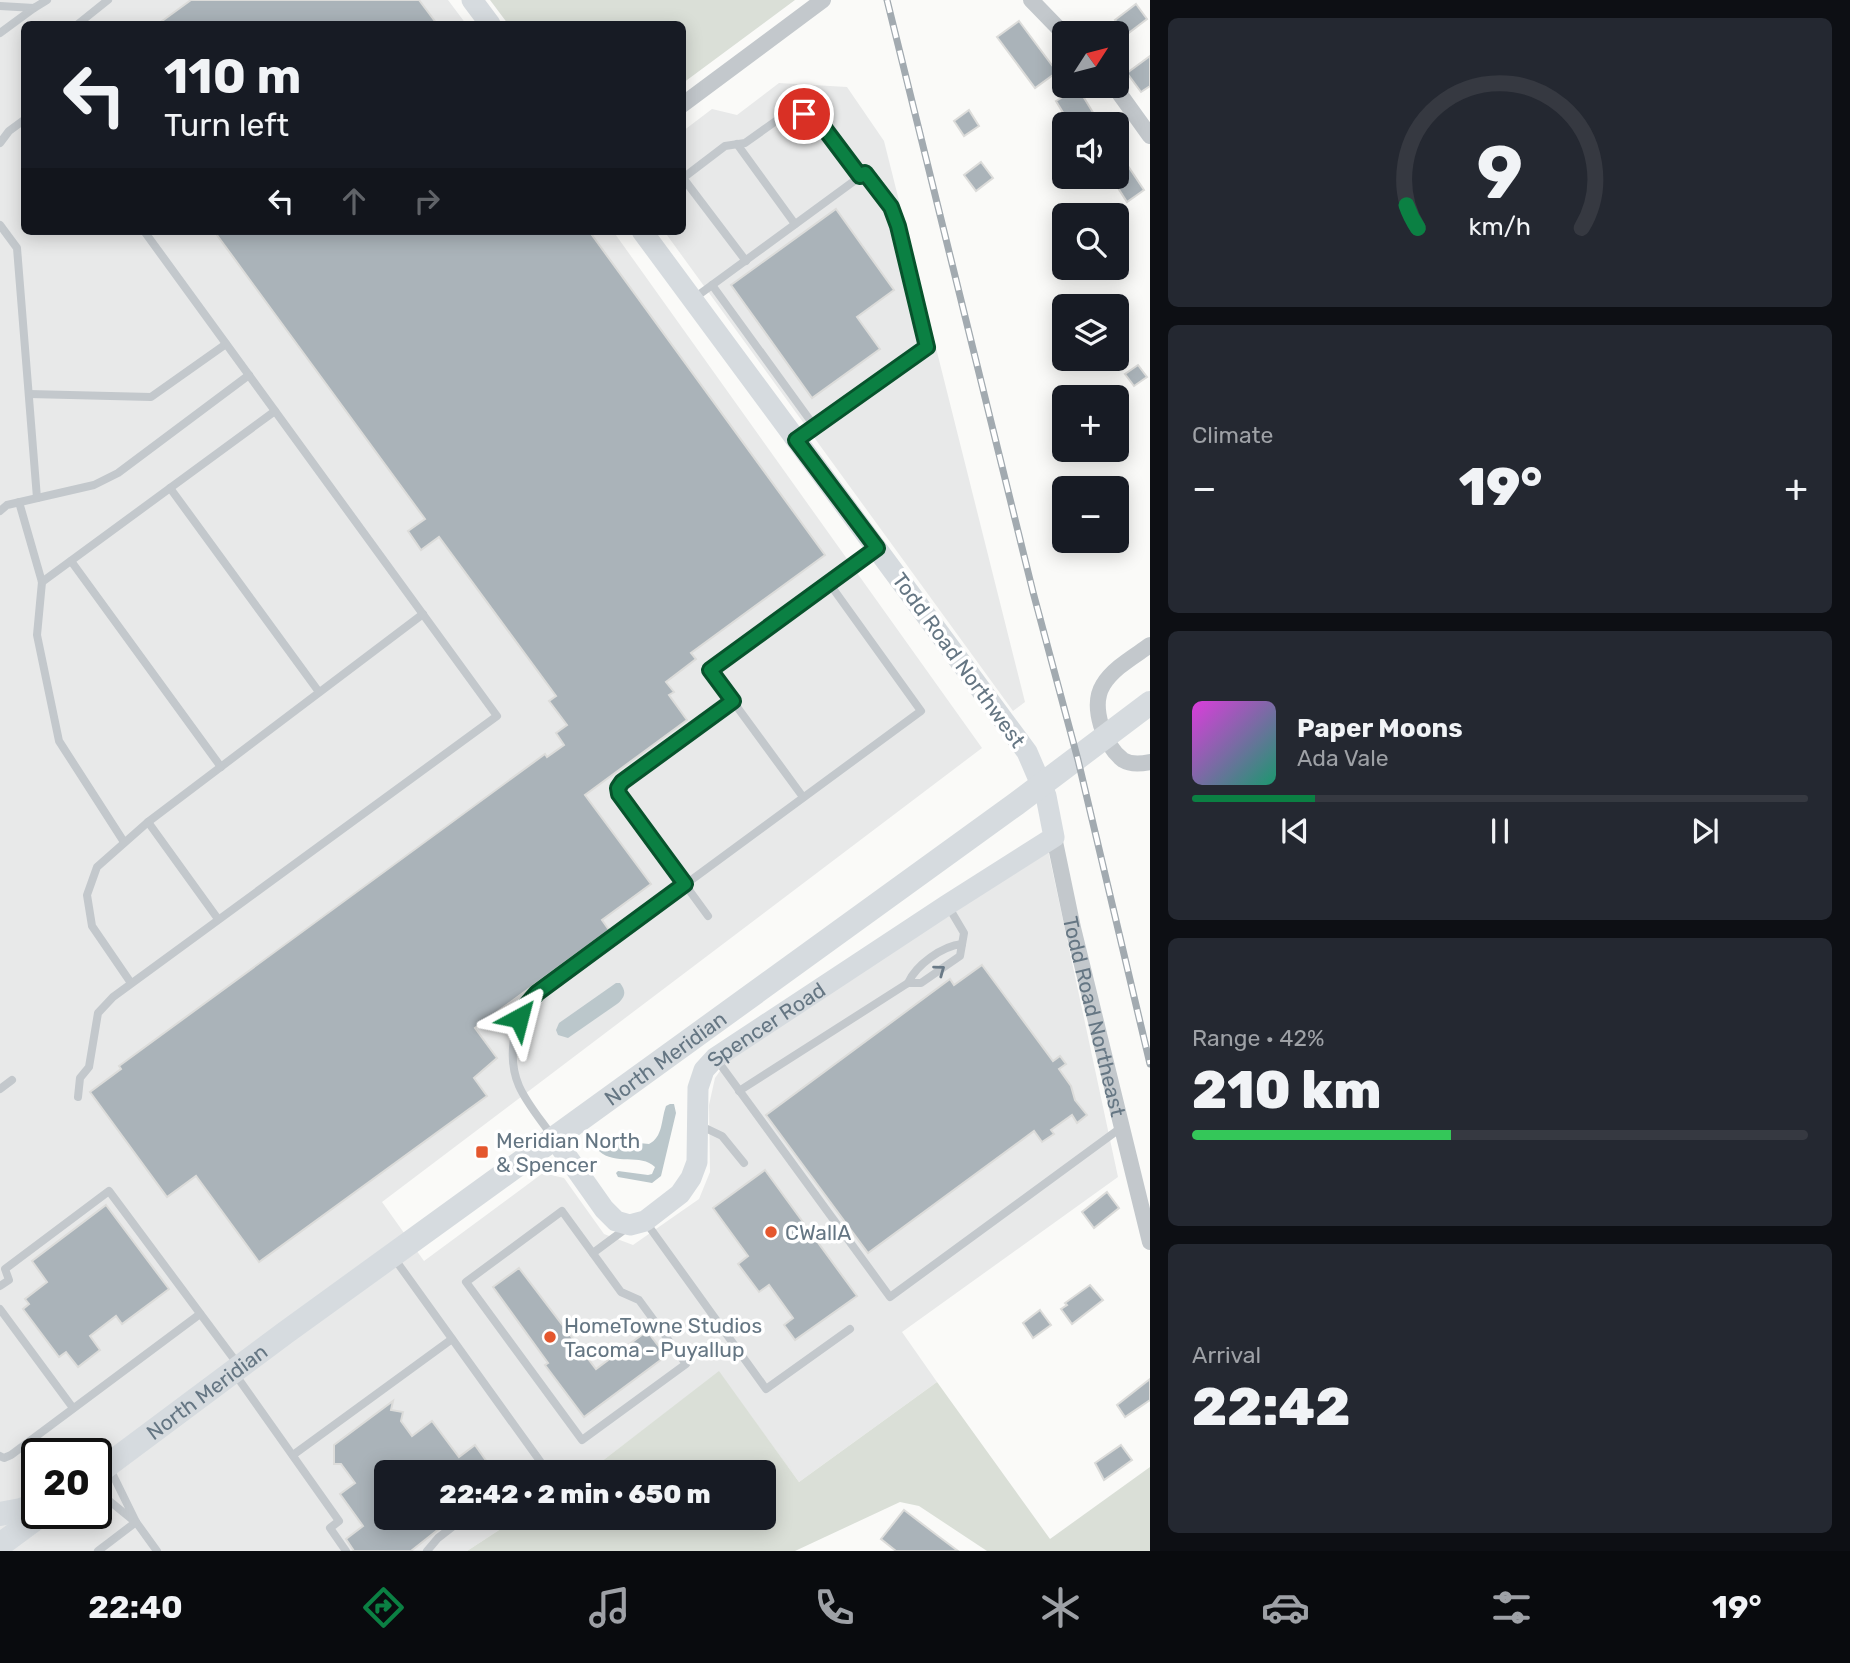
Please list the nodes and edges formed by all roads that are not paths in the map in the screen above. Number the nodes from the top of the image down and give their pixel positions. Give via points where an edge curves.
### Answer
1 (47, 0) edge
2 (107, 0) edge
3 (472, 0) edge
4 (823, 0) edge
5 (1031, 0) edge
6 (0, 6) edge
7 (34, 8) junction
8 (82, 21) edge
9 (488, 21) edge
10 (1052, 22) edge
11 (0, 33) edge
12 (1123, 98) edge
13 (686, 102) edge
14 (21, 122) edge
15 (1150, 136) edge
16 (0, 143) edge
17 (737, 144) junction
18 (686, 176) edge
19 (860, 176) junction
20 (686, 181) edge
21 (795, 224) junction
22 (0, 225) edge
23 (147, 235) edge
24 (645, 235) edge
25 (746, 261) junction
26 (712, 285) junction
27 (693, 299) junction
28 (226, 344) junction
29 (249, 375) junction
30 (29, 394) junction
31 (275, 411) junction
32 (815, 426) junction
33 (796, 440) junction
34 (170, 488) junction
35 (37, 498) junction
36 (19, 502) junction
37 (4, 503) edge
38 (0, 511) edge
39 (877, 548) junction
40 (71, 561) junction
41 (42, 582) junction
42 (829, 583) junction
43 (423, 614) junction
44 (1150, 645) edge
45 (319, 692) junction
46 (733, 701) junction
47 (1146, 706) edge
48 (1150, 762) edge
49 (221, 767) junction
50 (1043, 789) joint
51 (803, 797) junction
52 (148, 822) junction
53 (1054, 838) junction
54 (124, 842) junction
55 (685, 884) junction
56 (947, 905) junction
57 (708, 915) dead end
58 (218, 919) junction
59 (961, 944) junction
60 (131, 983) junction
61 (908, 983) junction
62 (715, 1058) junction
63 (739, 1091) junction
64 (78, 1097) dead end
65 (697, 1123) junction
66 (1122, 1127) junction
67 (554, 1138) junction
68 (744, 1163) dead end
69 (638, 1223) junction
70 (1150, 1242) edge
71 (593, 1253) junction
72 (392, 1255) junction
73 (0, 1286) edge
74 (0, 1309) edge
75 (200, 1314) junction
76 (850, 1329) dead end
77 (452, 1339) junction
78 (237, 1369) junction
79 (73, 1408) junction
80 (293, 1455) junction
81 (0, 1456) edge
82 (539, 1460) edge
83 (112, 1463) edge
84 (112, 1485) edge
85 (112, 1503) edge
86 (21, 1510) edge
87 (0, 1514) edge
88 (136, 1522) junction
89 (22, 1529) edge
90 (448, 1530) edge
91 (0, 1545) edge
92 (98, 1551) edge
93 (157, 1551) edge
94 (346, 1551) edge
95 (427, 1551) edge

1 - 7 lane
2 - 8 lane
3 - 9 street
4 - 13 street
5 - 10 street
6 - 7 lane
7 - 11 lane
12 - 15 street
14 - 16 lane
17 - 18 lane via 725,146
17 - 19 lane via 783,116 804,114 818,120
17 - 21 lane
19 - 21 lane
19 - 32 lane via 865,173 895,216 927,347
20 - 25 lane
21 - 25 lane
22 - 30 lane via 17,248
23 - 28 lane
24 - 27 street, Todd Road Northwest
25 - 26 lane
26 - 27 lane
26 - 32 lane
27 - 33 street, Todd Road Northwest
28 - 29 lane
28 - 30 lane via 151,397
29 - 31 lane
29 - 35 lane via 118,473 94,485
30 - 35 lane
31 - 34 lane
31 - 43 lane
32 - 33 lane
33 - 39 street, Todd Road Northwest
34 - 40 lane
34 - 45 lane
35 - 36 lane
36 - 37 lane
36 - 41 lane
37 - 38 lane
39 - 42 lane
39 - 50 street, Todd Road Northwest via 1027,752
40 - 41 lane
40 - 49 lane
41 - 54 lane via 37,635 59,741
42 - 46 lane via 710,670
42 - 51 lane via 921,710
43 - 45 lane
43 - 58 lane via 497,716
44 - 48 street via 1112,674 1097,701 1100,722 1117,754 1125,761
45 - 49 lane
46 - 51 lane
46 - 55 lane via 618,788
47 - 67 main road, North Meridian
49 - 52 lane
50 - 53 street, Todd Road Northeast
51 - 55 lane
52 - 54 lane
52 - 58 lane
53 - 56 street, Spencer Road
53 - 66 street, Todd Road Northeast
54 - 60 lane via 97,867 87,895 92,926
55 - 57 lane
55 - 67 lane via 537,993 524,1008 516,1028 514,1070 527,1100
56 - 59 lane via 963,928
56 - 62 street, Spencer Road
58 - 60 lane
59 - 61 lane via 951,945 913,971
61 -> 59 lane via 921,983 960,956
60 - 64 lane via 98,1013 89,1067 80,1078
61 - 63 lane
62 - 63 lane
62 - 65 street, Spencer Road via 700,1080
63 - 66 lane via 890,1297
65 - 68 lane via 722,1136
65 - 69 street, Spencer Road via 697,1161 691,1178 680,1194
66 - 70 street, Todd Road Northeast
67 - 69 street via 604,1209 616,1221
67 - 72 main road, North Meridian
69 - 71 lane
69 - 76 lane via 766,1390
71 - 71 lane via 562,1212 466,1282 582,1440 686,1364 639,1300 621,1292
72 - 77 lane
72 - 78 main road, North Meridian
73 - 75 lane via 9,1280 5,1269 109,1191
74 - 79 lane
75 - 78 lane
75 - 79 lane
77 - 80 lane
77 - 82 lane
78 - 80 lane
78 - 83 main road, North Meridian
79 - 81 lane via 11,1455
80 - 94 lane via 339,1521 330,1528
84 - 88 lane
85 - 88 lane
86 - 87 main road
88 - 92 lane
88 - 93 lane
89 - 91 main road
90 - 95 lane

